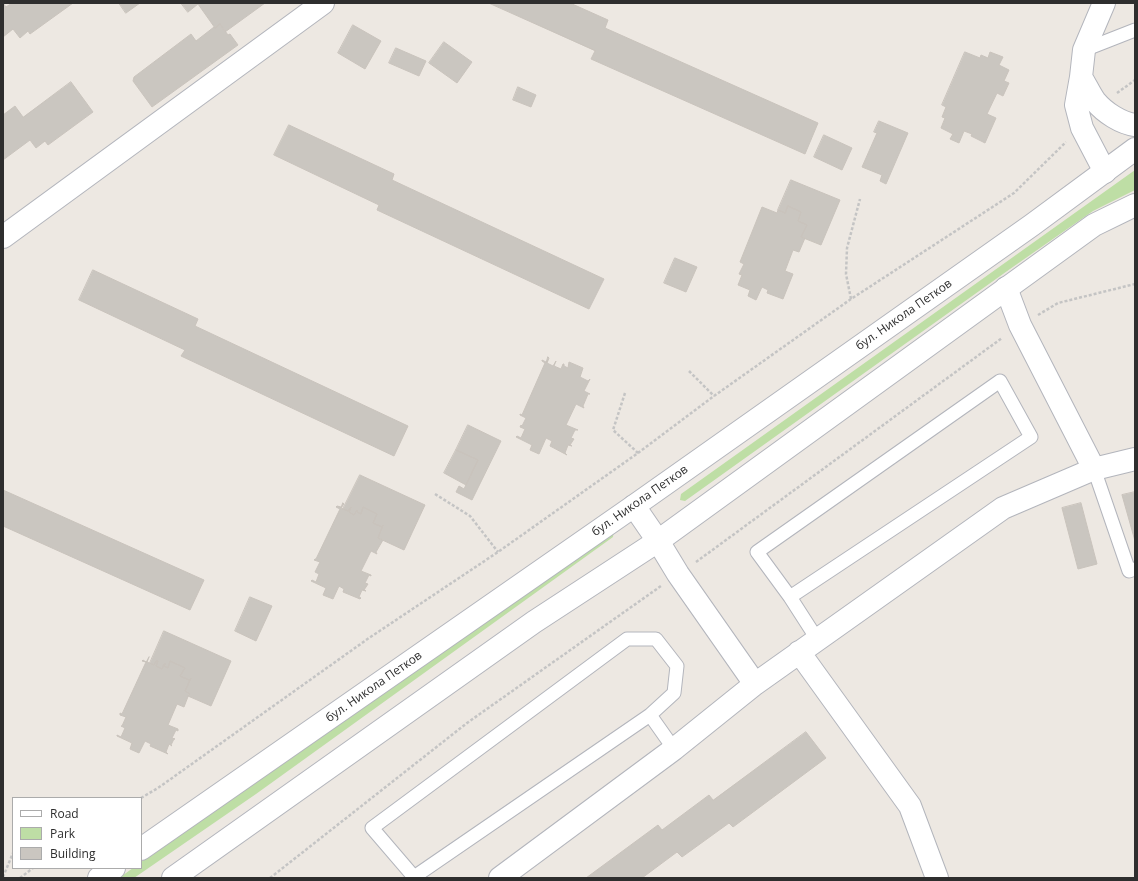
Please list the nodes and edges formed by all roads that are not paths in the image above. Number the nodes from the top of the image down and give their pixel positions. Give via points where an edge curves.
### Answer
1 (323, 3) edge
2 (1104, 3) edge
3 (1135, 30) edge
4 (1084, 50) junction
5 (1081, 77) junction
6 (1135, 125) edge
7 (1135, 150) edge
8 (1105, 172) junction
9 (1135, 205) edge
10 (3, 237) edge
11 (1006, 288) junction
12 (1135, 459) edge
13 (1094, 470) junction
14 (634, 506) junction
15 (658, 541) junction
16 (1135, 569) edge
17 (790, 597) junction
18 (817, 639) junction
19 (799, 652) junction
20 (755, 684) junction
21 (650, 715) junction
22 (674, 750) junction
23 (142, 848) edge
24 (112, 869) edge
25 (99, 878) edge
26 (173, 878) edge
27 (500, 878) edge
28 (937, 878) edge

1 - 10 main road
2 - 4 main road
3 - 4 lane
4 - 5 main road
5 - 6 main road via 1099,106 1124,123
5 - 8 main road via 1076,105 1082,128
7 - 8 main road, бул. Никола Петков
8 - 14 main road, бул. Никола Петков
9 - 11 main road via 1094,225
11 - 13 main road via 1020,325
11 - 15 main road
12 - 13 main road
13 - 16 lane via 1129,571
13 - 18 main road via 1003,508
14 - 15 main road
14 - 23 main road, бул. Никола Петков
15 - 20 main road
15 - 26 main road via 534,622
17 - 17 lane via 757,552 1000,381 1031,437
17 - 18 lane
18 - 19 main road
19 - 20 main road
19 - 28 main road via 910,806
20 - 22 main road
21 - 21 lane via 674,693 677,666 656,639 627,639 372,828 414,877
21 - 22 lane
22 - 27 main road
24 - 25 main road

